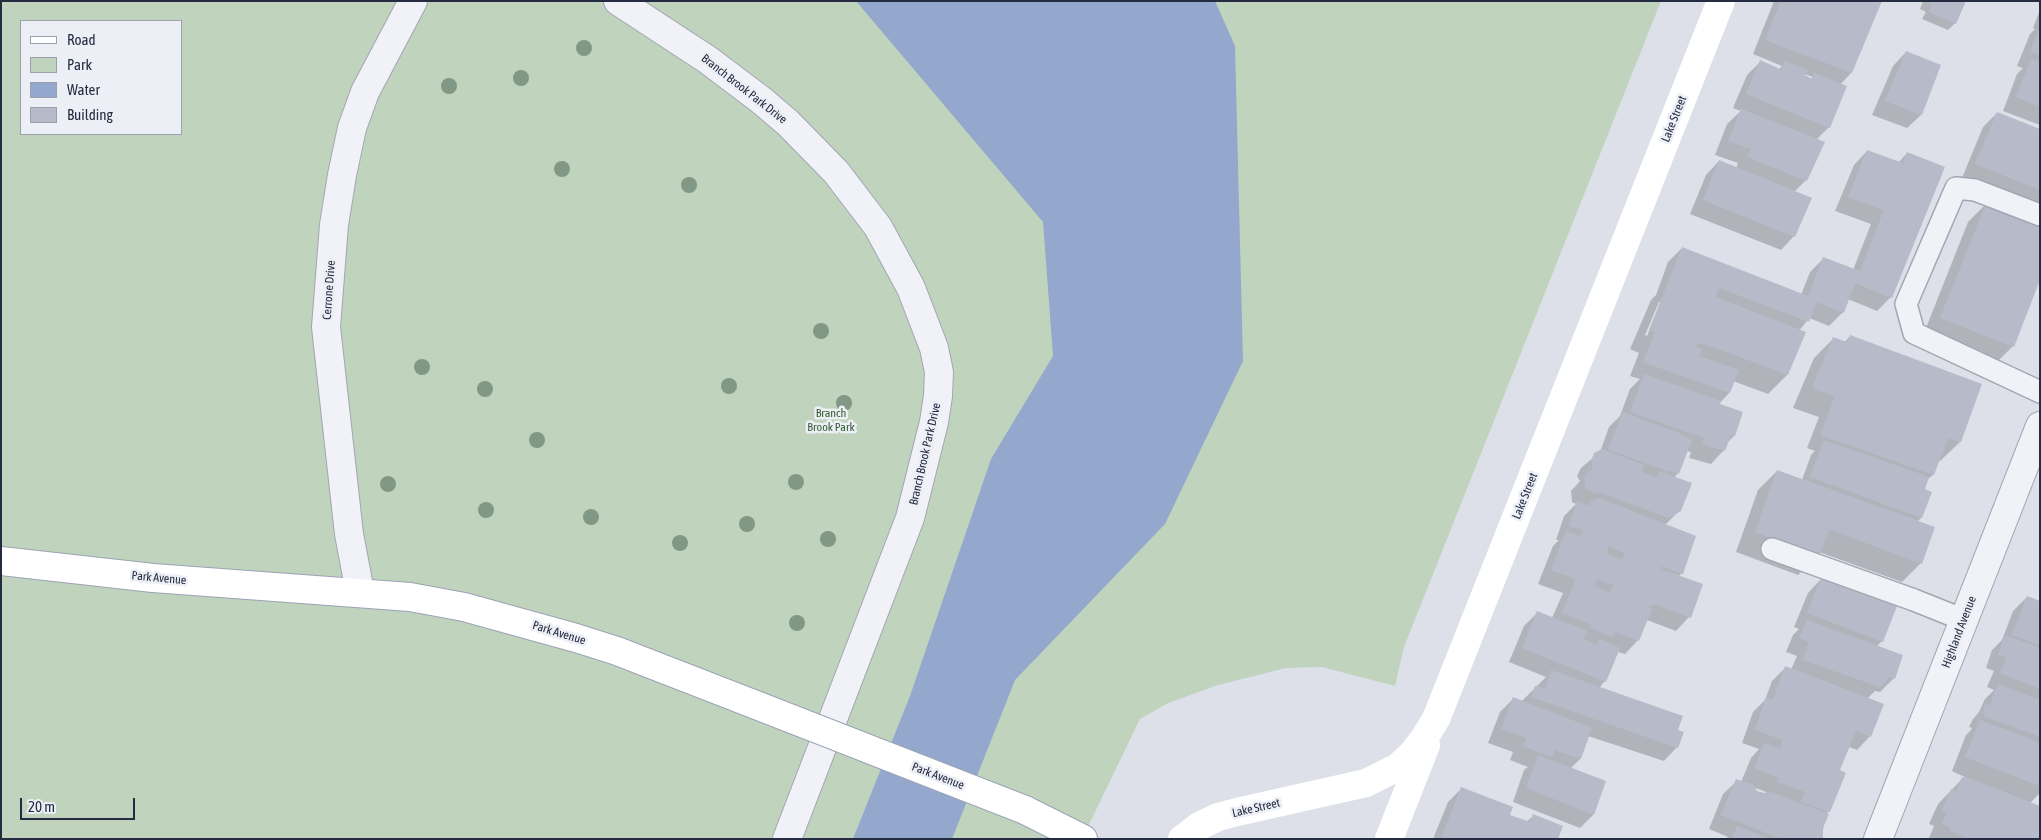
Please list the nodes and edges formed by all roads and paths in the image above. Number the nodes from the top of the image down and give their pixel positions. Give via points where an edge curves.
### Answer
1 (413, 1) edge
2 (618, 1) edge
3 (1721, 1) edge
4 (2040, 215) edge
5 (2040, 392) edge
6 (2040, 426) edge
7 (1772, 549) dead end
8 (1, 561) edge
9 (360, 592) junction
10 (1964, 620) junction
11 (1436, 719) junction
12 (787, 839) edge
13 (1083, 839) edge
14 (1182, 839) edge
15 (1389, 839) edge
16 (1878, 839) edge

1 - 9 street, Cerrone Drive via 365,92 352,128 334,225 326,327 349,534
2 - 12 street, Branch Brook Park Drive via 708,60 760,100 788,123 836,172 878,227 911,288 934,348 939,372 934,422 910,518
3 - 11 street, Lake Street
4 - 5 lane via 1975,190 1956,188 1906,304 1914,333
6 - 10 street, Highland Avenue
7 - 10 lane
8 - 9 street, Park Avenue via 153,578
9 - 13 street, Park Avenue, bridge via 410,597 464,608 617,651 1025,810
10 - 16 street, Highland Avenue
11 - 14 street, Lake Street via 1412,754 1384,775 1366,783 1218,817
11 - 15 street

